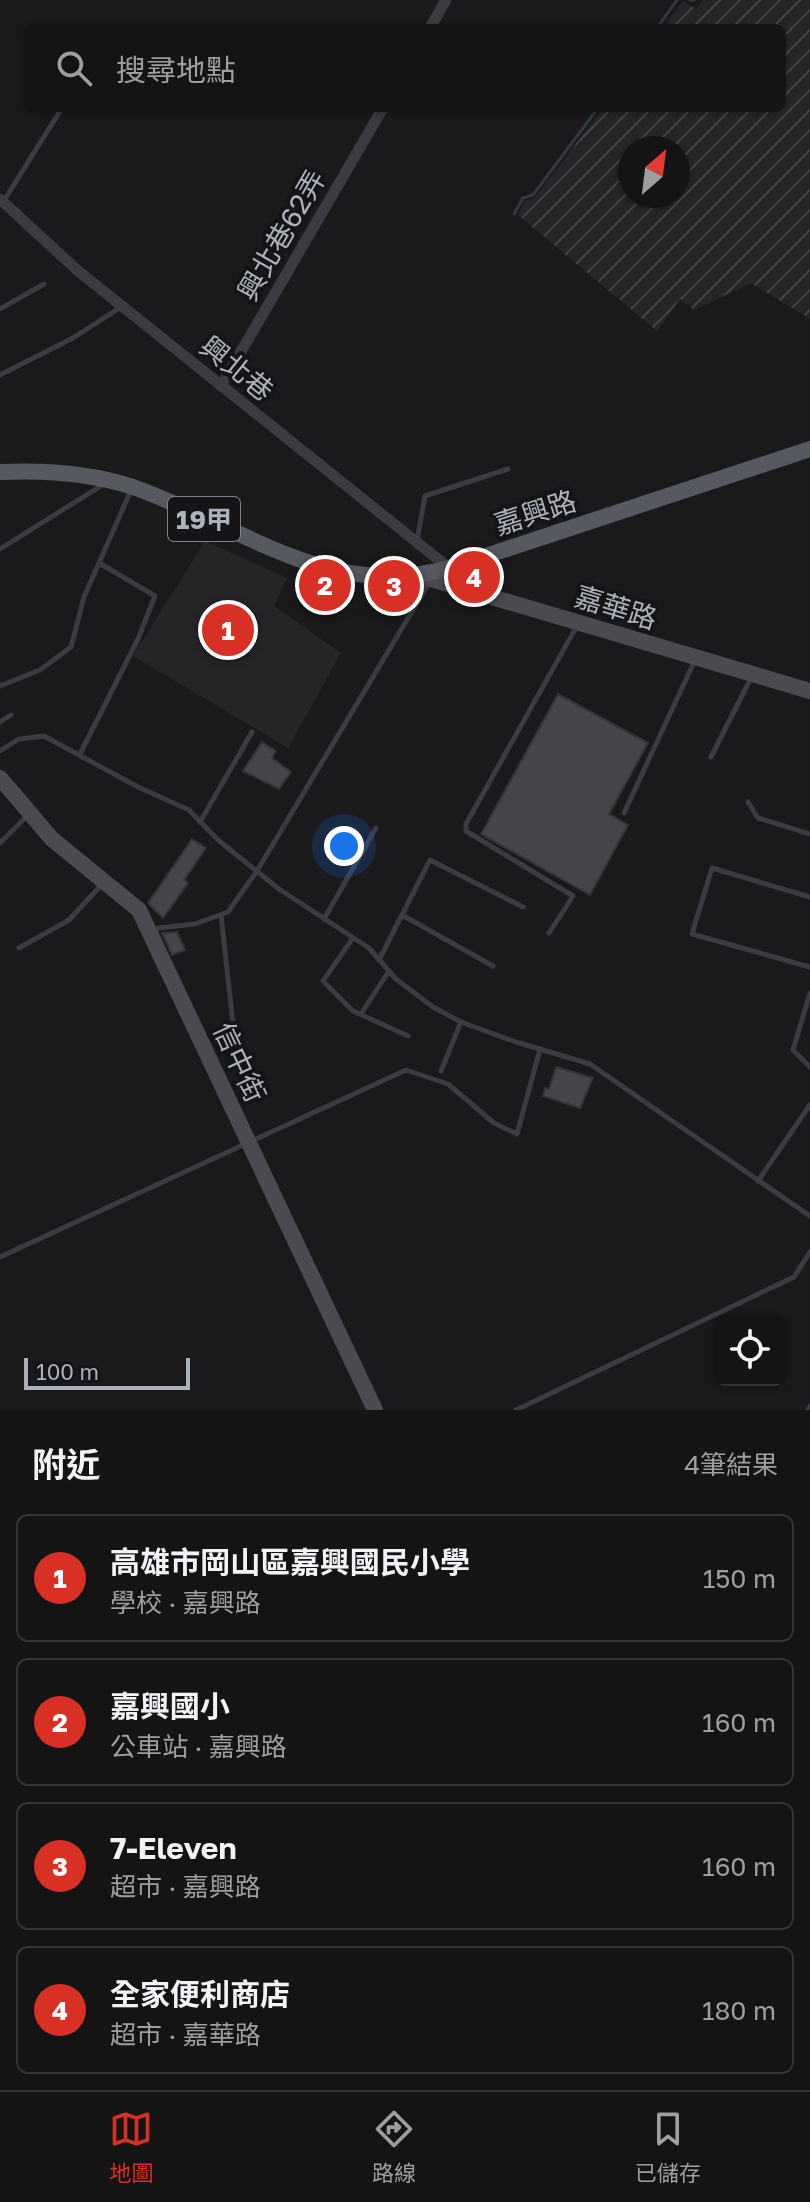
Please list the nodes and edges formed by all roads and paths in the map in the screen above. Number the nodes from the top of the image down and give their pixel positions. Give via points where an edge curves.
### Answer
1 (446, 0) edge
2 (432, 24) edge
3 (59, 112) edge
4 (381, 112) edge
5 (2, 200) edge
6 (44, 284) dead end
7 (122, 306) junction
8 (0, 309) edge
9 (0, 375) edge
10 (221, 386) junction
11 (810, 449) edge
12 (508, 469) dead end
13 (0, 472) edge
14 (108, 481) junction
15 (132, 487) junction
16 (417, 542) junction
17 (0, 549) edge
18 (101, 564) junction
19 (449, 568) junction
20 (406, 577) junction
21 (431, 579) junction
22 (579, 624) junction
23 (695, 659) junction
24 (752, 675) junction
25 (0, 686) edge
26 (810, 691) edge
27 (11, 715) dead end
28 (0, 722) edge
29 (252, 732) dead end
30 (0, 751) edge
31 (80, 755) junction
32 (711, 757) dead end
33 (0, 778) edge
34 (748, 802) dead end
35 (624, 813) dead end
36 (29, 814) junction
37 (200, 822) junction
38 (376, 828) dead end
39 (810, 834) edge
40 (0, 843) edge
41 (257, 871) junction
42 (106, 880) junction
43 (810, 897) edge
44 (523, 907) dead end
45 (221, 915) junction
46 (402, 915) junction
47 (324, 919) junction
48 (149, 929) junction
49 (549, 933) dead end
50 (353, 938) junction
51 (19, 948) dead end
52 (379, 960) junction
53 (493, 966) dead end
54 (810, 967) edge
55 (389, 971) junction
56 (810, 993) edge
57 (361, 1014) junction
58 (461, 1022) junction
59 (408, 1036) dead end
60 (235, 1042) dead end
61 (540, 1049) junction
62 (810, 1067) edge
63 (441, 1071) dead end
64 (810, 1105) edge
65 (249, 1142) junction
66 (758, 1181) junction
67 (810, 1216) edge
68 (810, 1252) edge
69 (0, 1257) edge
70 (375, 1410) edge
71 (516, 1410) edge

1 - 2 street
3 - 5 lane
4 - 10 street, 興北巷62弄
5 - 7 street, 興北巷
6 - 8 lane
7 - 9 lane
7 - 10 street, 興北巷
10 - 16 street, 興北巷
11 - 19 main road, 嘉興路 / 19甲
12 - 16 lane via 425,496
13 - 14 main road, 嘉興路 / 19甲 via 43,470
14 - 15 main road, 嘉興路 / 19甲
14 - 17 lane
15 - 18 lane
15 - 20 main road, 嘉興路 / 19甲 via 289,557 353,576
16 - 19 street, 興北巷
18 - 25 lane via 84,597 71,647 40,670
18 - 31 lane via 155,596
19 - 20 main road, 嘉興路 / 19甲
20 - 21 street, 嘉華路
21 - 22 street, 嘉華路
21 - 41 lane
22 - 23 street, 嘉華路
22 - 49 lane via 466,824 466,831 573,896
23 - 24 street, 嘉華路
23 - 35 lane
24 - 26 street, 嘉華路
24 - 32 lane
27 - 28 lane
29 - 37 lane
30 - 31 lane via 39,735
31 - 37 lane via 189,810
33 - 36 street, 信中街
34 - 39 lane via 758,818
36 - 40 lane
36 - 42 street, 信中街 via 63,849
37 - 41 lane
38 - 47 lane
41 - 45 lane
41 - 47 lane
42 - 48 street, 信中街 via 129,898
42 - 51 lane via 69,920
43 - 54 lane via 712,868 692,934
44 - 46 lane via 430,860
45 - 48 lane
45 - 60 lane
46 - 52 lane
46 - 53 lane
47 - 50 lane
48 - 65 street, 信中街
50 - 52 lane
50 - 57 lane via 323,981
52 - 55 lane
55 - 57 lane
55 - 58 lane
56 - 62 lane via 793,1050
57 - 59 lane
58 - 61 lane
58 - 63 lane
61 - 65 lane via 517,1134 494,1123 448,1084 406,1070
61 - 66 lane via 590,1064
64 - 66 lane
65 - 69 lane
65 - 70 street, 信中街
66 - 67 lane
68 - 71 lane via 794,1277

